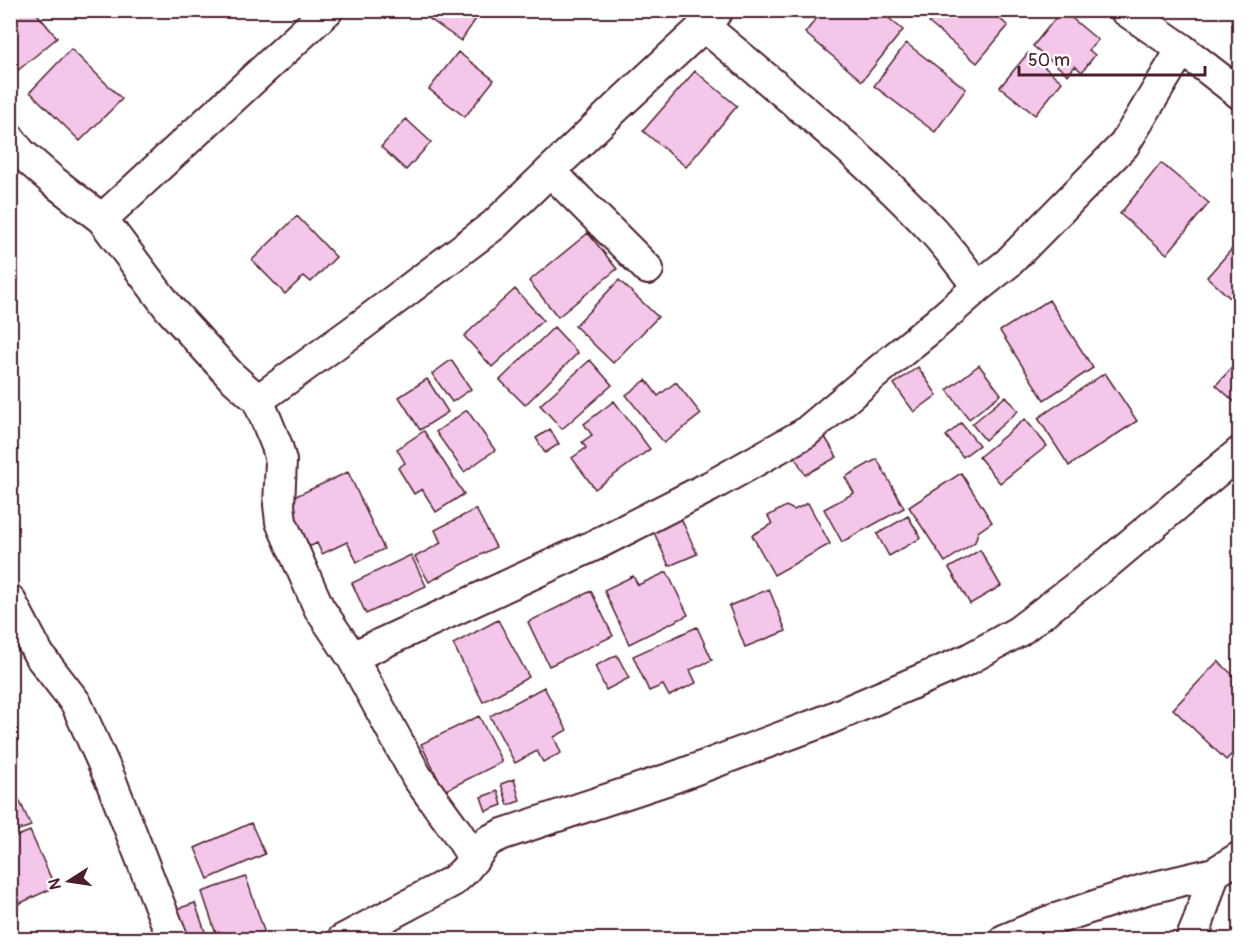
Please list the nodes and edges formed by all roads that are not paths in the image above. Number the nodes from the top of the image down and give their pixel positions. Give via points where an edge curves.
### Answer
1 (328, 10) edge
2 (1125, 10) edge
3 (711, 18) edge
4 (1182, 49) junction
5 (1239, 94) edge
6 (10, 139) edge
7 (550, 171) junction
8 (102, 219) junction
9 (648, 269) dead end
10 (978, 286) junction
11 (258, 400) junction
12 (1239, 452) edge
13 (10, 600) edge
14 (352, 657) junction
15 (1239, 857) edge
16 (474, 859) junction
17 (1214, 873) junction
18 (173, 939) edge
19 (342, 939) edge
20 (1004, 939) edge
21 (1191, 939) edge

1 - 8 street
2 - 4 street
3 - 7 street
3 - 10 street via 888,185 936,234
4 - 5 street
4 - 10 street via 1124,145 1008,263
6 - 8 street via 53,181
7 - 9 street
7 - 11 street via 494,225
8 - 11 street via 169,308
10 - 14 street via 805,433 595,545
11 - 14 street via 280,460 281,522 319,608
12 - 16 street via 1100,569 1019,631 967,660 822,722 675,777 503,834 488,841
13 - 18 street via 39,654 76,703
14 - 16 street via 417,777
15 - 17 street
16 - 19 street via 453,880
17 - 20 street via 1146,889
17 - 21 street

